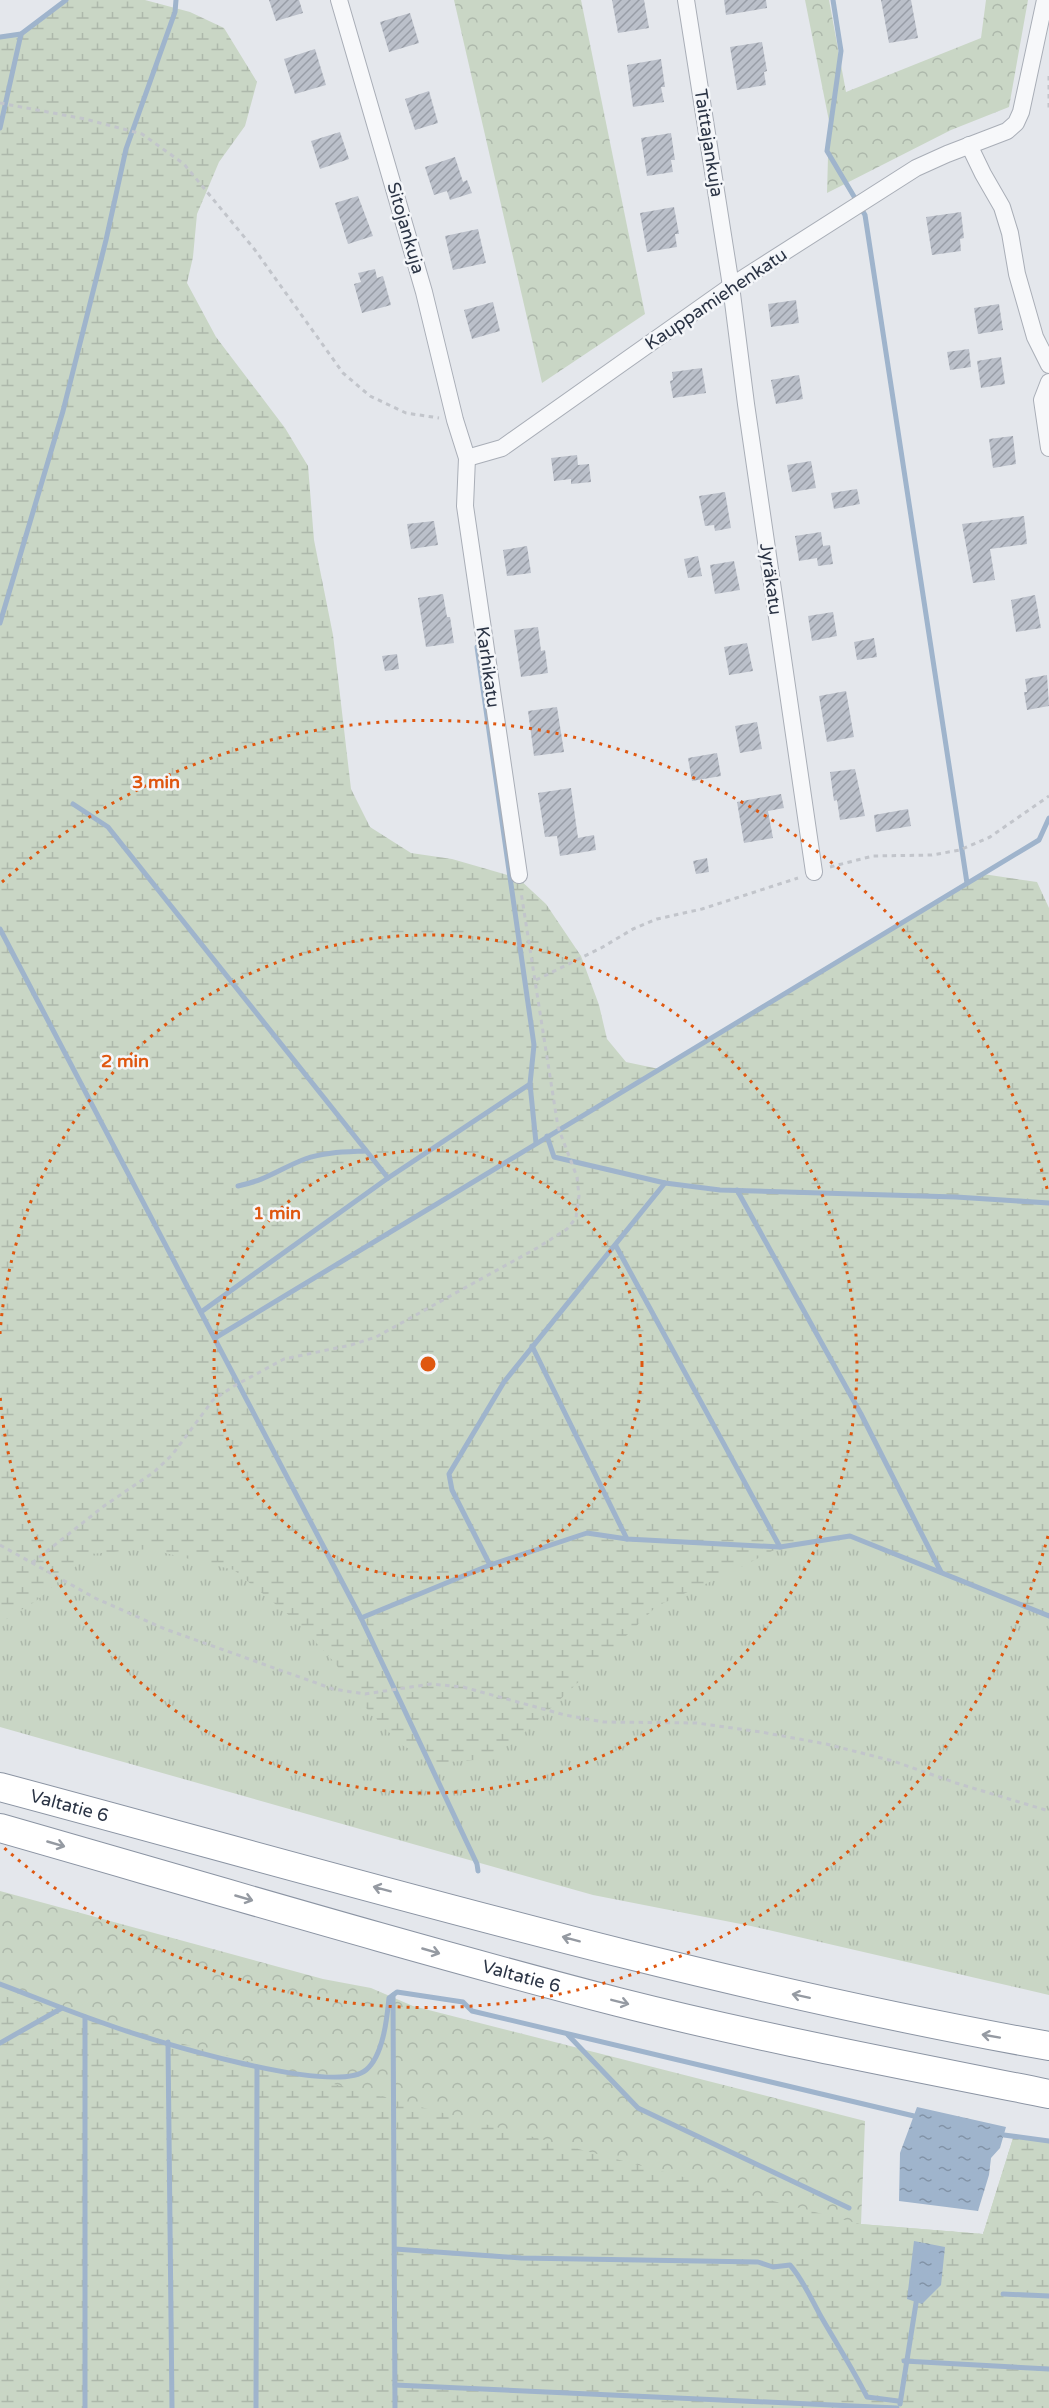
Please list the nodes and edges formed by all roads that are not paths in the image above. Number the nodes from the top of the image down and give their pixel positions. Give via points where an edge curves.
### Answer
1 (339, 0) edge
2 (686, 0) edge
3 (1045, 0) edge
4 (969, 145) junction
5 (732, 286) junction
6 (1049, 364) edge
7 (1049, 382) edge
8 (1049, 448) edge
9 (466, 458) junction
10 (814, 872) road end
11 (519, 876) road end
12 (0, 1787) edge
13 (0, 1828) edge
14 (1049, 2046) edge
15 (1049, 2094) edge

1 - 9 street, Sitojankuja via 424,292
2 - 5 street, Taittajankuja
3 - 4 street, Kauppamiehenkatu via 1016,123 1007,131
4 - 5 street, Kauppamiehenkatu via 916,168
4 - 6 street via 1002,207 1035,337
5 - 9 street, Kauppamiehenkatu via 502,448
5 - 10 street, Jyräkatu
7 - 8 street via 1042,400
9 - 11 street, Karhikatu via 465,506
14 -> 12 highway, Valtatie 6 via 719,1978
13 -> 15 highway, Valtatie 6 via 620,2002 756,2035

